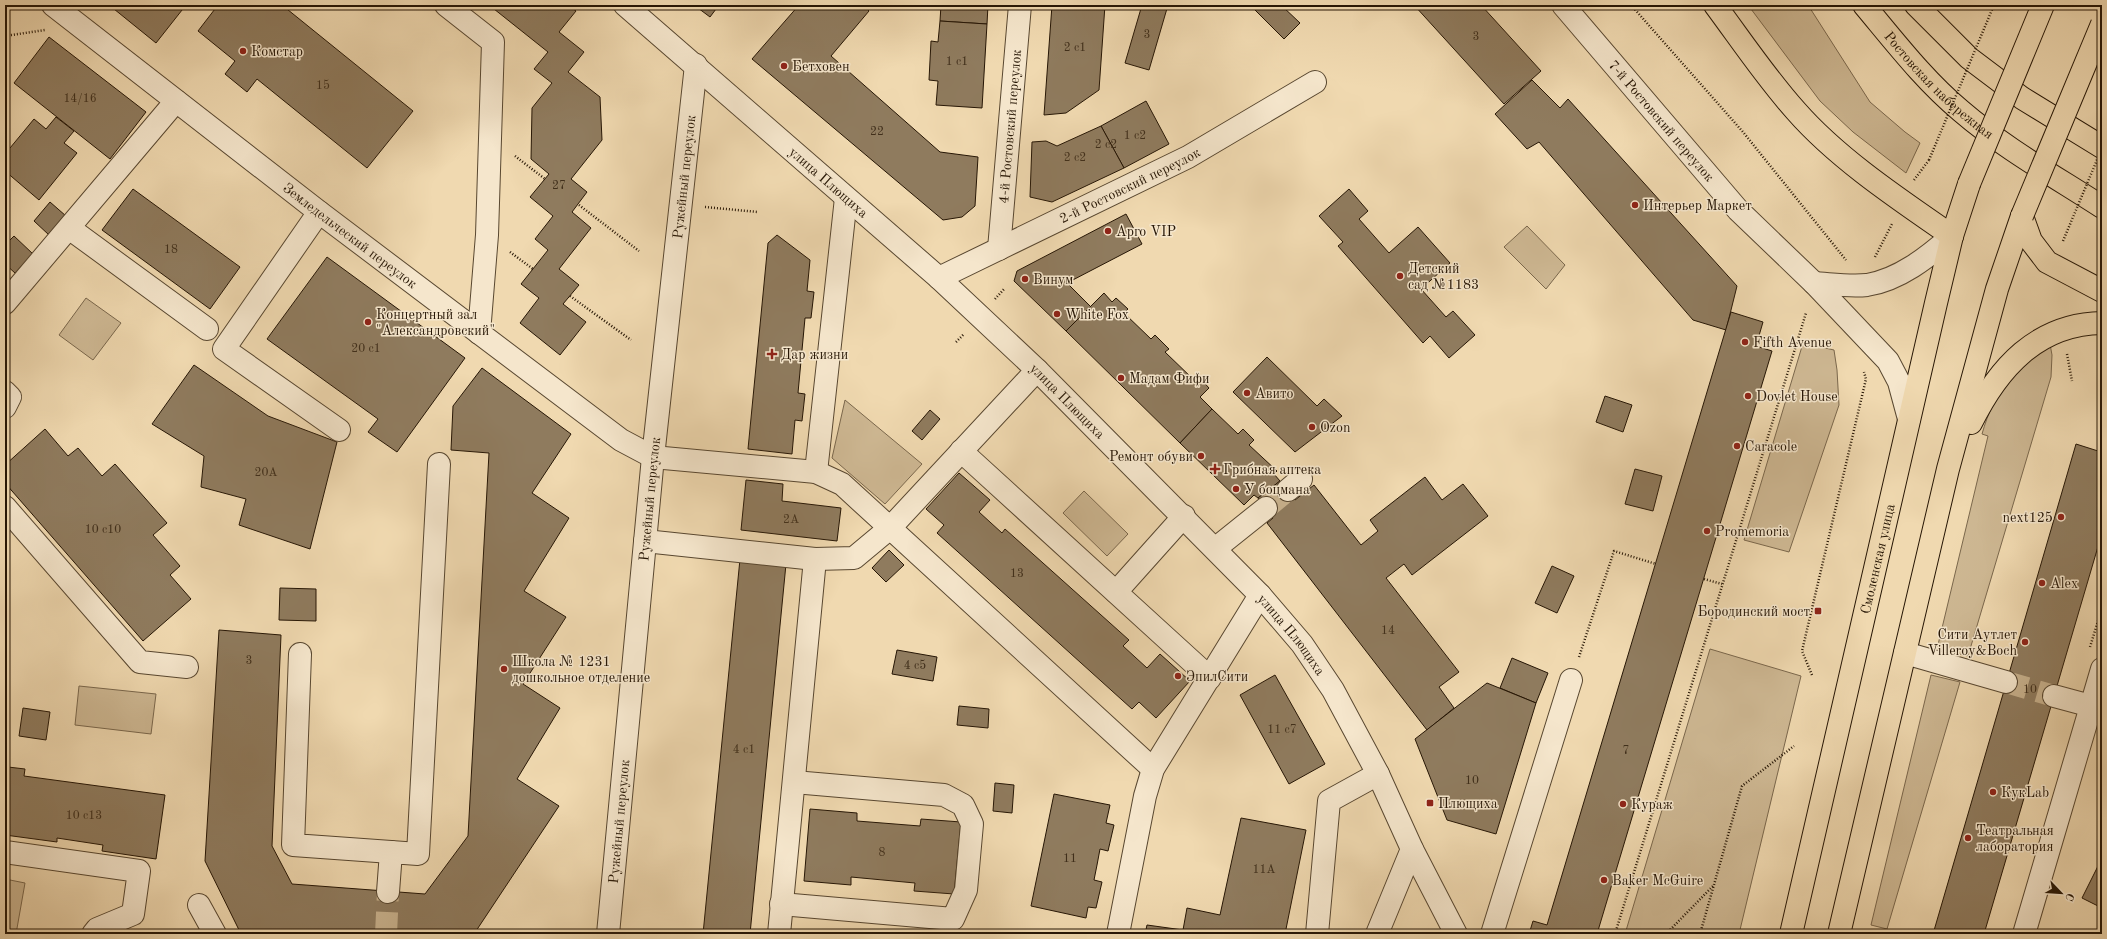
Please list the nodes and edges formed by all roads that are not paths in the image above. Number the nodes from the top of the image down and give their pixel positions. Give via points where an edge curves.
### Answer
1 (53, 5) edge
2 (446, 5) edge
3 (625, 5) edge
4 (1020, 5) edge
5 (1563, 5) edge
6 (1715, 5) edge
7 (1864, 5) edge
8 (1916, 5) edge
9 (2043, 5) edge
10 (2102, 24) edge
11 (696, 65) junction
12 (1315, 82) dead end
13 (176, 101) junction
14 (2102, 147) edge
15 (846, 198) junction
16 (2102, 207) edge
17 (319, 212) junction
18 (2022, 216) junction
19 (69, 228) junction
20 (1952, 236) junction
21 (999, 249) junction
22 (939, 278) junction
23 (1814, 283) junction
24 (2102, 291) edge
25 (5, 302) edge
26 (2102, 323) edge
27 (207, 329) dead end
28 (479, 333) junction
29 (1037, 370) junction
30 (5, 392) edge
31 (5, 407) edge
32 (1909, 419) junction
33 (340, 430) dead end
34 (961, 451) junction
35 (653, 457) junction
36 (440, 464) dead end
37 (1948, 469) junction
38 (816, 472) junction
39 (5, 507) edge
40 (1266, 508) tunnel mouth
41 (1184, 516) junction
42 (890, 528) junction
43 (645, 541) junction
44 (1216, 548) junction
45 (815, 559) junction
46 (1116, 592) junction
47 (1260, 595) junction
48 (1905, 653) junction
49 (300, 654) dead end
50 (187, 667) dead end
51 (2102, 669) edge
52 (1210, 678) junction
53 (1571, 680) road end
54 (2006, 682) tunnel mouth
55 (2054, 696) tunnel mouth
56 (2091, 706) junction
57 (1153, 769) junction
58 (1378, 774) junction
59 (794, 782) junction
60 (1412, 849) junction
61 (5, 852) edge
62 (391, 852) junction
63 (388, 892) tunnel mouth
64 (781, 904) junction
65 (198, 905) dead end
66 (93, 934) edge
67 (215, 934) edge
68 (608, 934) edge
69 (778, 934) edge
70 (1118, 934) edge
71 (1317, 934) edge
72 (1377, 934) edge
73 (1456, 934) edge
74 (1492, 934) edge
75 (1791, 934) edge
76 (1838, 934) edge
77 (2024, 934) edge

1 - 13 street, Земледельческий переулок
2 - 28 street via 493,42 487,235
3 - 11 street, улица Плющиха
4 - 21 street, 4-й Ростовский переулок
5 - 23 street, 7-й Ростовский переулок via 1738,210
6 - 20 main road via 1796,112 1903,202
7 - 16 main road, Ростовская набережная via 1925,77 1960,111 2002,144
8 - 14 main road via 1969,58 2022,98
9 - 20 main road, Смоленская улица, bridge via 1969,184
10 - 18 main road, bridge
11 - 15 street, улица Плющиха
11 - 35 street, Ружейный переулок
12 - 21 street, 2-й Ростовский переулок via 1188,157
13 - 17 street, Земледельческий переулок
13 - 19 street
15 - 22 street, улица Плющиха
15 - 38 street
17 - 28 street, Земледельческий переулок
17 - 33 street via 224,349
18 - 24 main road via 2031,241 2047,262
18 - 37 main road via 1997,289
19 - 25 street
19 - 27 street
20 - 23 street via 1916,264 1875,283
20 - 32 main road, Смоленская улица
21 - 22 street, 2-й Ростовский переулок
22 - 29 street, улица Плющиха
23 - 32 street, 7-й Ростовский переулок via 1888,361 1899,382
26 - 37 main road via 2086,323 2061,329 2033,344 2009,364 1984,397
28 - 35 street, Земледельческий переулок via 622,440
29 - 34 street
29 - 41 street, улица Плющиха
30 - 31 street via 10,397
32 - 75 main road, Смоленская улица
34 - 42 street
34 - 46 street
35 - 38 street
35 - 43 street, Ружейный переулок
36 - 62 street via 418,854
37 - 48 main road
38 - 42 street via 842,484
39 - 50 street via 140,662
40 - 44 street
41 - 44 street, улица Плющиха
41 - 46 street
42 - 45 street via 854,558
42 - 57 street
43 - 45 street
43 - 68 street, Ружейный переулок
44 - 47 street, улица Плющиха
45 - 59 street
46 - 52 street
47 - 52 street
47 - 58 street, улица Плющиха via 1302,644 1334,690
48 - 54 street
48 - 76 main road
49 - 62 street via 294,844
51 - 56 street
52 - 57 street
53 - 74 street
55 - 56 street
56 - 77 street
57 - 70 street via 1145,796
58 - 60 street, улица Плющиха
58 - 71 street via 1329,801
59 - 64 street
59 - 64 street via 944,795 963,805 972,824 966,890 953,919
60 - 72 street
60 - 73 street, улица Плющиха
61 - 66 street via 139,871 133,914 97,929
62 - 63 street
64 - 69 street
65 - 67 street

